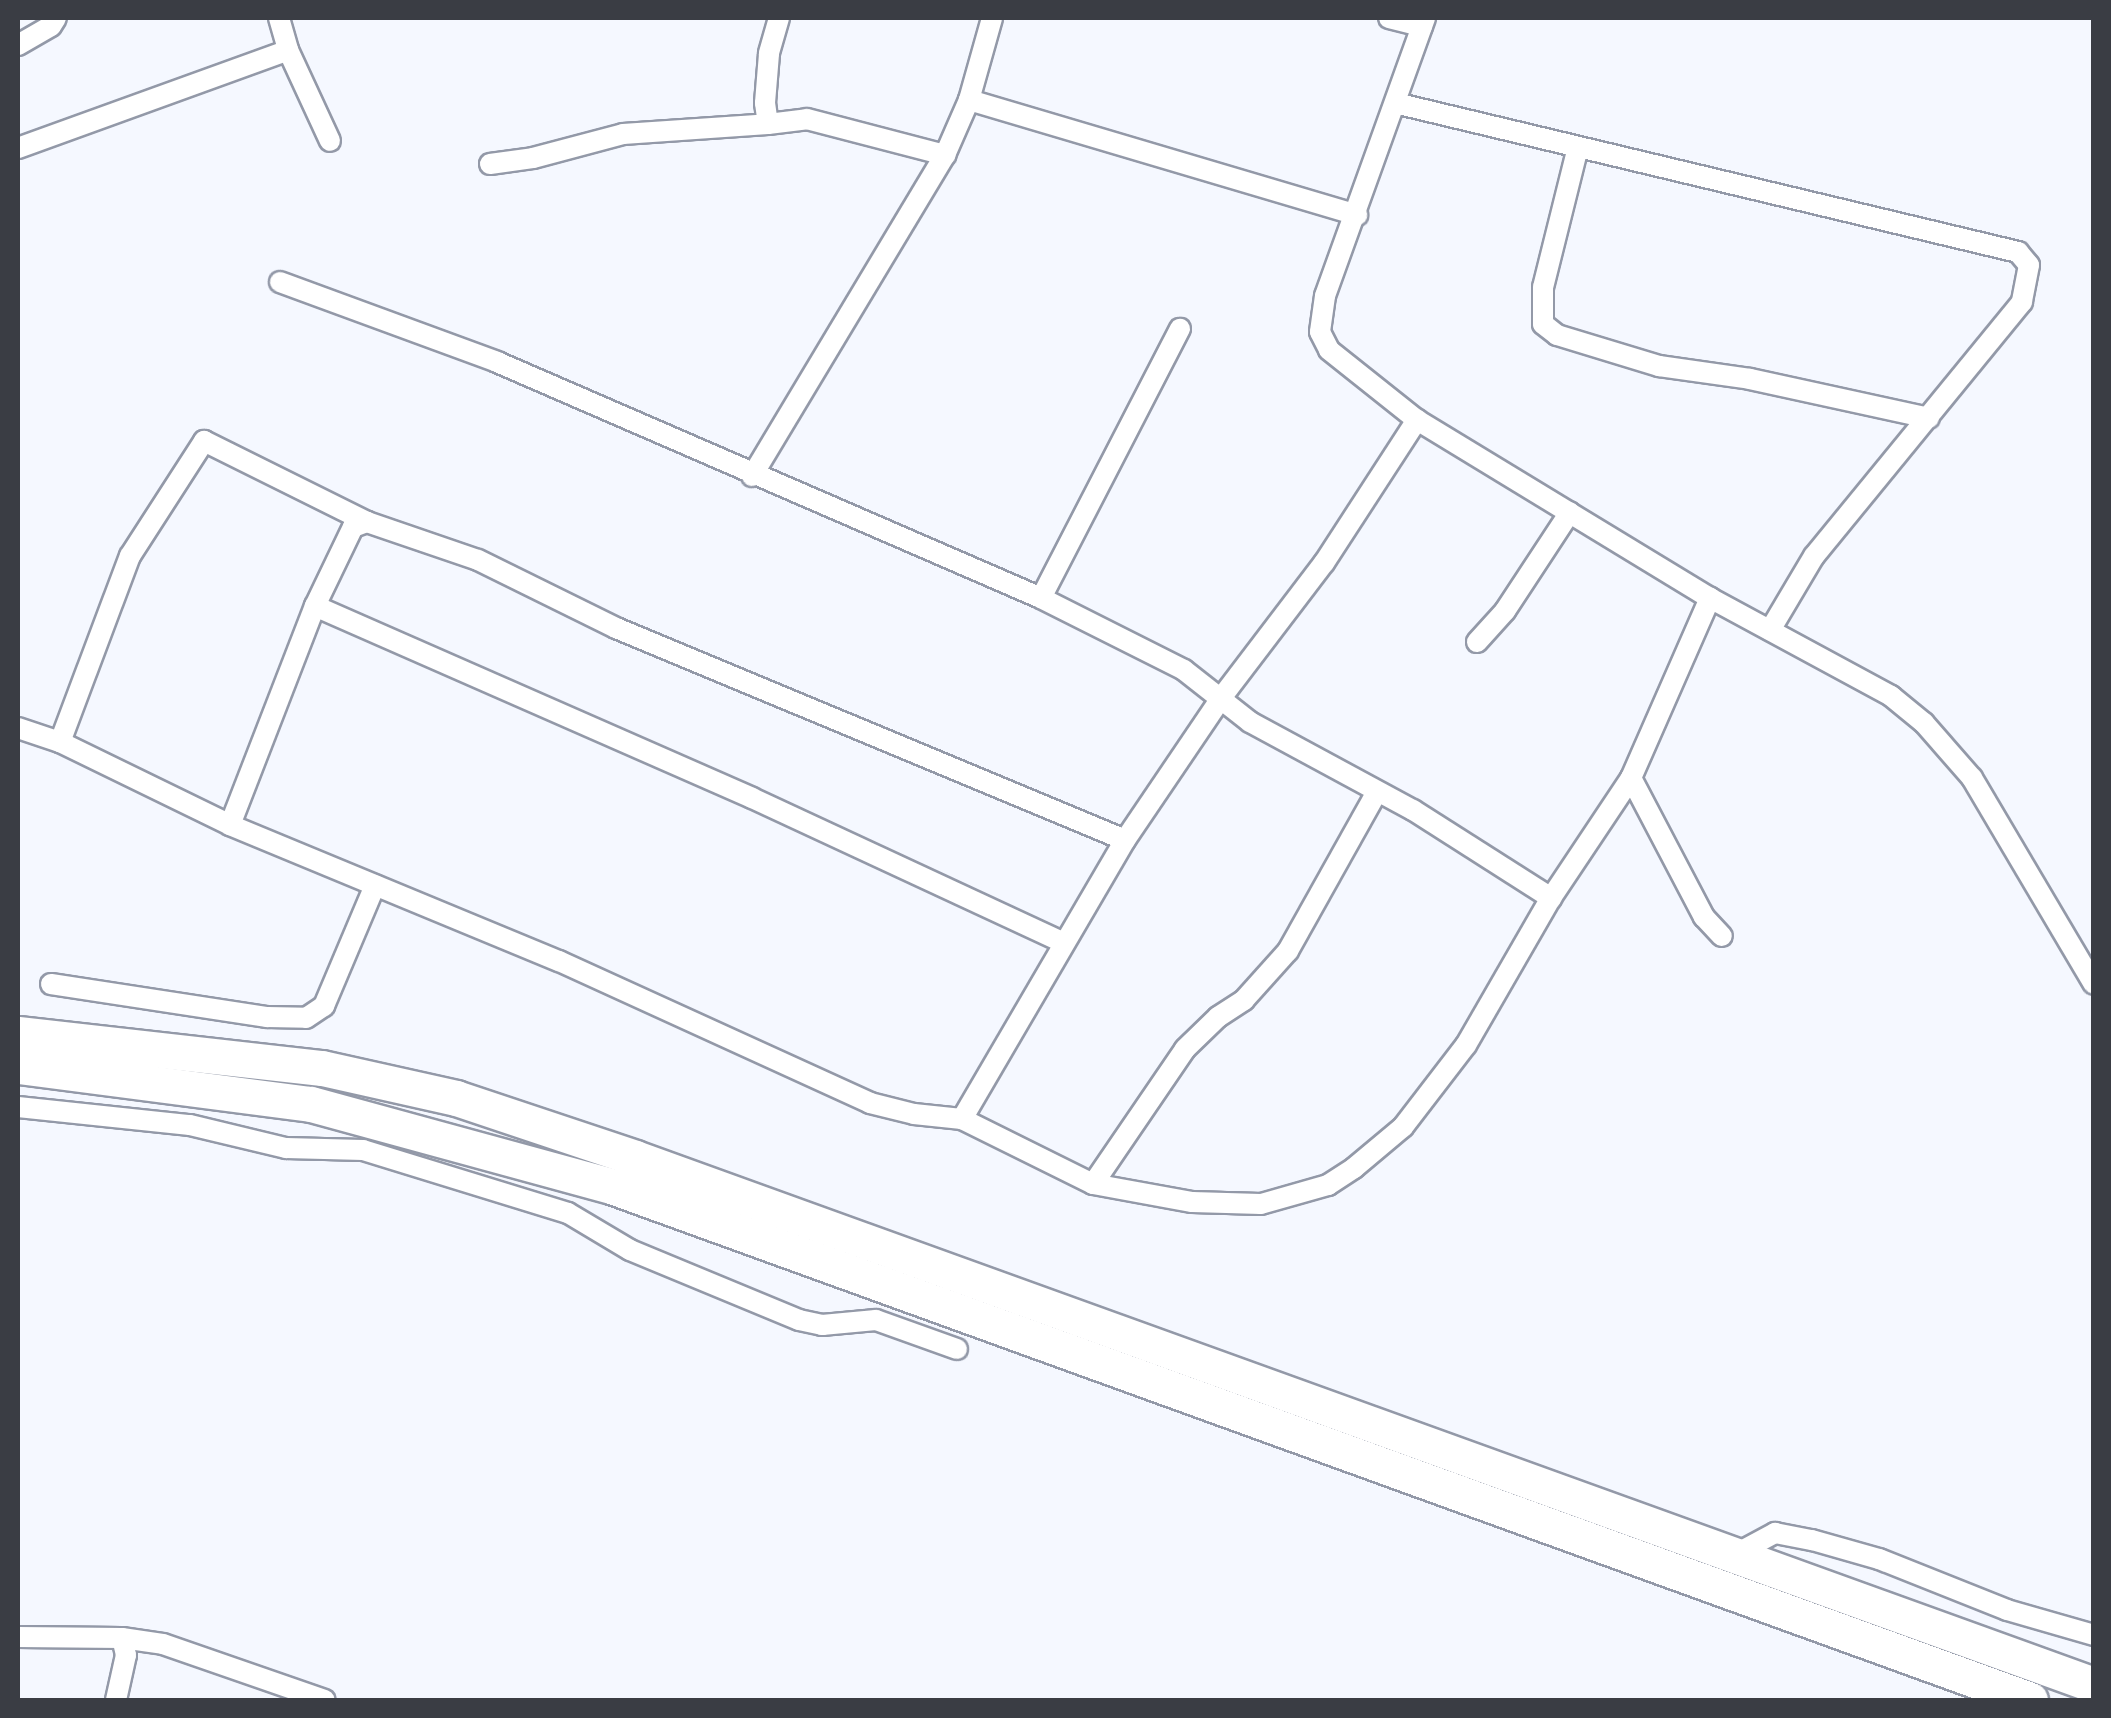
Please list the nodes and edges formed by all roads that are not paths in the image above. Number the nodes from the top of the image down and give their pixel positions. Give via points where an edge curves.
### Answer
1 (56, 18) edge
2 (279, 18) edge
3 (779, 18) edge
4 (992, 18) edge
5 (1389, 18) edge
6 (1424, 22) edge
7 (18, 45) edge
8 (288, 50) junction
9 (969, 100) junction
10 (1395, 103) junction
11 (768, 124) junction
12 (330, 141) dead end
13 (1578, 147) junction
14 (18, 148) edge
15 (945, 156) junction
16 (490, 164) dead end
17 (1357, 215) junction
18 (280, 282) dead end
19 (1180, 329) dead end
20 (1929, 418) junction
21 (1417, 420) junction
22 (752, 476) junction
23 (1570, 512) junction
24 (367, 522) junction
25 (1040, 598) junction
26 (1710, 598) junction
27 (315, 606) junction
28 (1770, 630) junction
29 (1477, 642) dead end
30 (1221, 698) junction
31 (18, 728) edge
32 (60, 742) junction
33 (1631, 778) junction
34 (1377, 792) junction
35 (230, 825) junction
36 (1126, 840) junction
37 (375, 886) junction
38 (1551, 898) junction
39 (1722, 936) dead end
40 (1062, 942) junction
41 (51, 984) dead end
42 (2094, 984) edge
43 (18, 1034) edge
44 (18, 1066) edge
45 (18, 1107) edge
46 (962, 1118) junction
47 (1093, 1184) junction
48 (957, 1349) dead end
49 (1734, 1555) junction
50 (2094, 1634) edge
51 (18, 1637) edge
52 (122, 1638) junction
53 (2094, 1685) edge
54 (296, 1695) edge
55 (116, 1700) edge
56 (326, 1700) edge
57 (2030, 1700) edge

1 - 7 street
2 - 8 street
3 - 11 street via 764,103
4 - 9 street
5 - 6 street
6 - 10 street
8 - 12 street
8 - 14 street
9 - 15 street
9 - 17 street
10 - 13 street
10 - 17 street
11 - 15 street via 807,119
11 - 16 street via 623,134
13 - 20 street via 1543,287 1543,324 1557,335 1659,366
13 - 20 street via 2018,252 2030,274 2022,302
15 - 22 street
17 - 21 street via 1325,296 1320,332 1329,350
18 - 22 street via 496,362
19 - 25 street
20 - 28 street via 1814,556
21 - 23 street
21 - 30 street via 1324,563
22 - 25 street
23 - 26 street
23 - 29 street
24 - 27 street via 353,527
24 - 32 street via 204,441 130,556
24 - 36 street via 478,560 616,628
25 - 30 street via 1184,670
26 - 28 street
26 - 33 street
27 - 35 street
27 - 40 street
28 - 42 street via 1890,696 1924,723 1972,778
30 - 34 street via 1250,722
30 - 36 street
31 - 32 street
32 - 35 street
33 - 38 street
33 - 39 street via 1704,917
34 - 38 street
34 - 47 street via 1288,951 1186,1049
35 - 37 street
36 - 40 street
37 - 41 street via 324,1006 306,1018
37 - 46 street via 576,968 870,1103
38 - 47 street via 1466,1045 1403,1127 1328,1185 1234,1206
40 - 46 street
43 - 49 highway via 322,1068 456,1098
44 - 57 highway via 311,1104 614,1188
45 - 48 street via 190,1125 286,1148 363,1150 568,1214 630,1250 799,1320 876,1320
46 - 47 street
49 - 50 street via 1775,1533 1812,1540
49 - 53 highway
51 - 52 street
52 - 54 street via 163,1644
52 - 55 street via 126,1655
54 - 56 street

